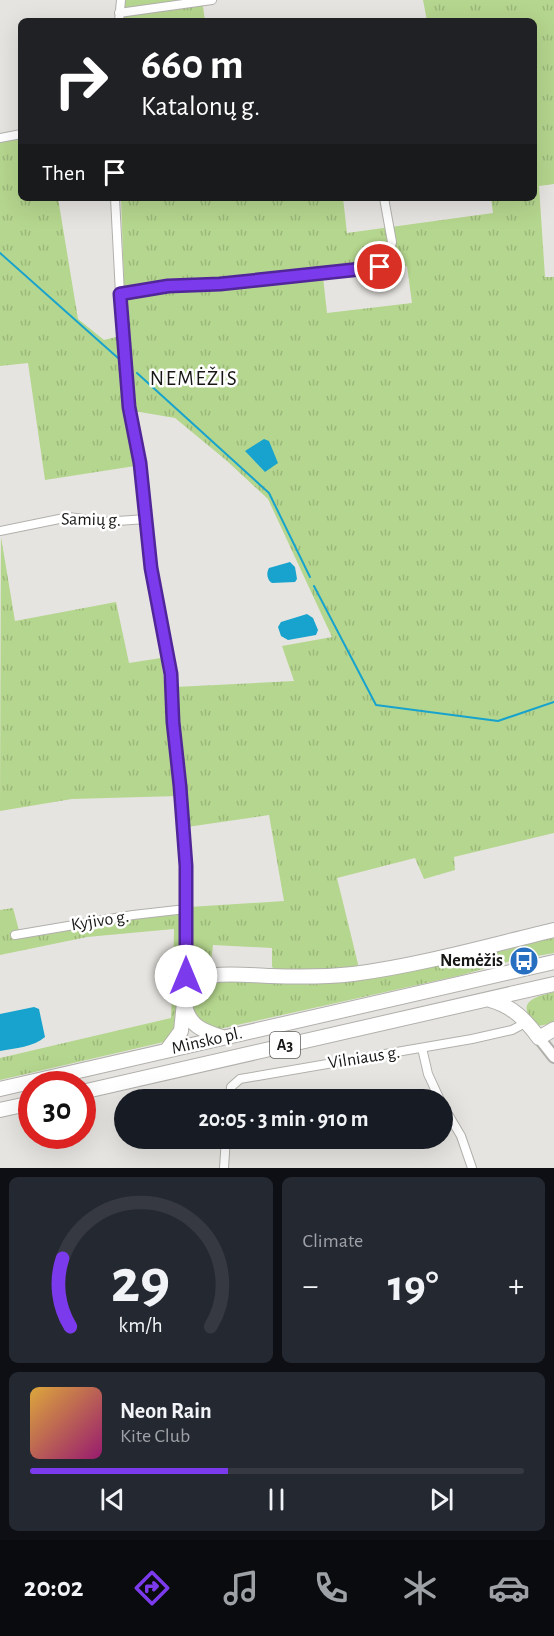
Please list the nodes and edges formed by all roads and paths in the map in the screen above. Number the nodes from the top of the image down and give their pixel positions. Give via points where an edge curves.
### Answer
1 (121, 0) edge
2 (213, 0) edge
3 (119, 17) edge
4 (18, 135) edge
5 (0, 138) edge
6 (115, 201) edge
7 (385, 201) edge
8 (120, 294) junction
9 (146, 519) junction
10 (0, 531) edge
11 (186, 909) junction
12 (554, 930) edge
13 (15, 935) dead end
14 (554, 962) edge
15 (186, 984) junction
16 (547, 986) edge
17 (488, 999) junction
18 (185, 1003) junction
19 (526, 1021) junction
20 (554, 1029) edge
21 (225, 1037) junction
22 (539, 1038) junction
23 (422, 1048) junction
24 (167, 1050) junction
25 (554, 1057) edge
26 (0, 1089) edge
27 (96, 1089) edge
28 (231, 1089) edge
29 (435, 1089) edge
30 (18, 1106) edge
31 (0, 1110) edge
32 (453, 1123) edge
33 (225, 1149) edge
34 (224, 1168) edge
35 (472, 1168) edge

1 - 3 street
2 - 3 street
4 - 5 street
6 - 8 street
7 - 8 street via 392,242 385,265
8 - 9 street via 129,407
9 - 10 street, Samių g. via 103,522 69,517
9 - 11 street via 171,674
11 - 13 street, Kyjivo g.
11 - 15 street
12 - 15 highway via 373,971 319,976 217,974
14 - 21 highway, Minsko pl. / A3
15 - 18 highway
16 - 17 highway, Minsko pl. / A3
16 - 19 highway via 527,1000
17 - 19 highway via 508,1006
17 - 27 highway, Minsko pl. / A3
18 - 21 highway via 189,1019 197,1027
18 - 24 highway via 181,1031
19 - 22 highway
19 - 23 street, Vilniaus g. via 512,1030
20 - 22 highway
21 - 24 highway, Minsko pl. / A3
22 - 25 main road
23 - 28 street, Vilniaus g. via 240,1079
23 - 29 street, Vilniaus g.
24 - 26 highway, Minsko pl. / A3
30 - 31 highway
32 - 35 street
33 - 34 street

